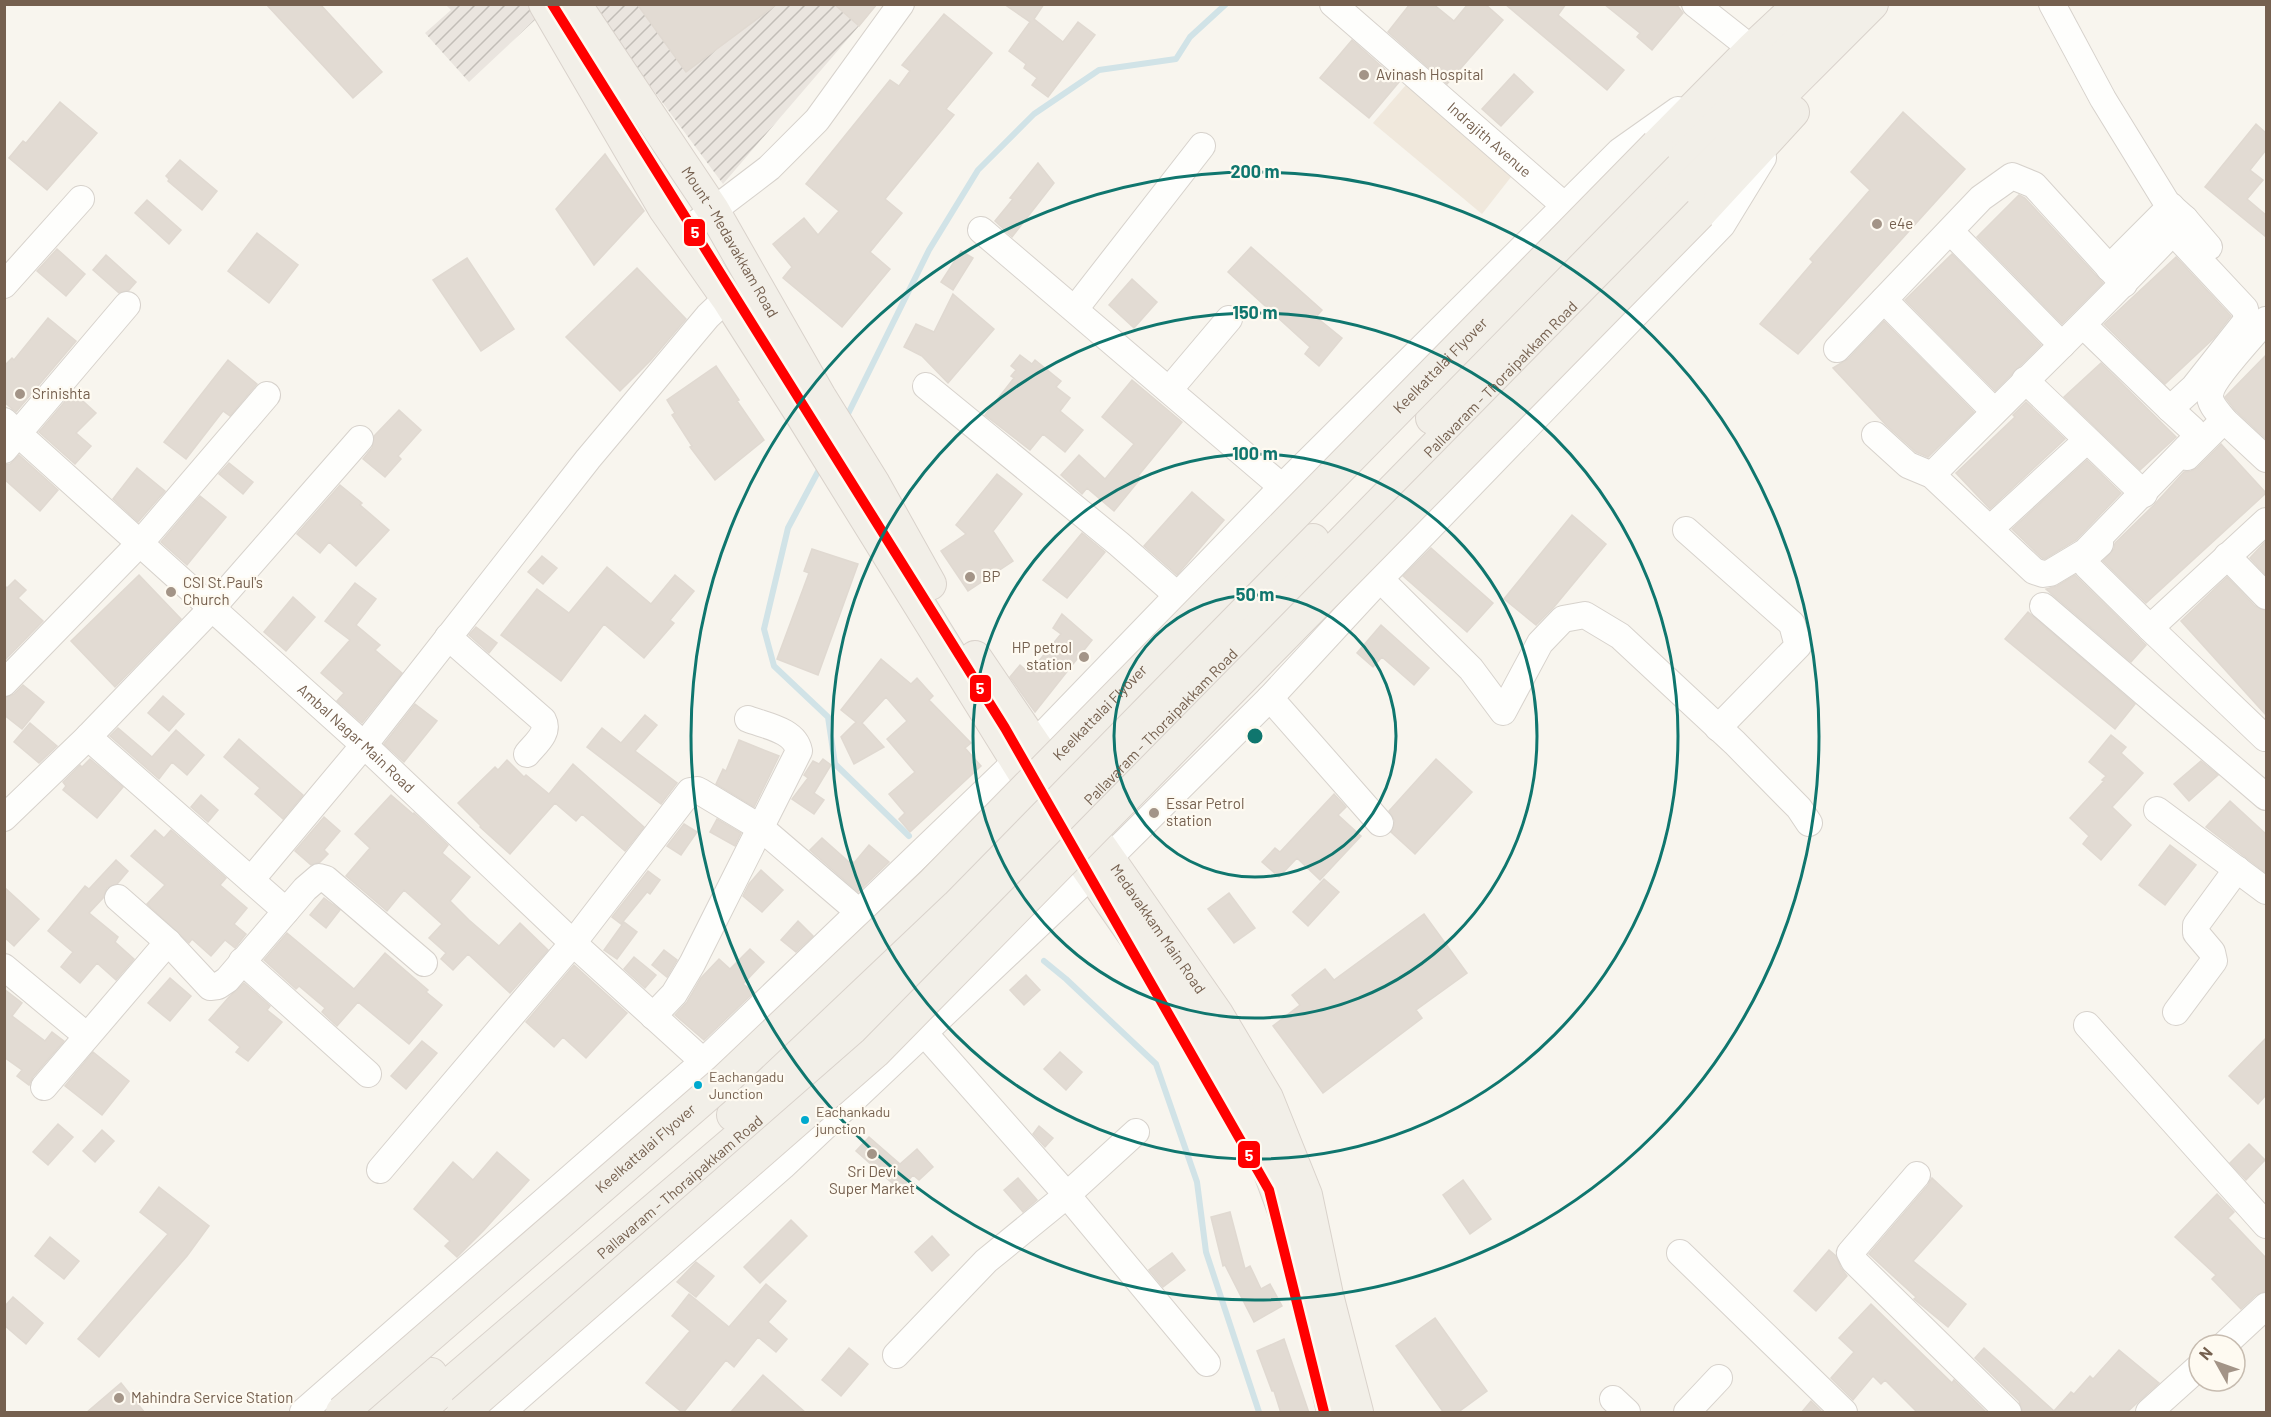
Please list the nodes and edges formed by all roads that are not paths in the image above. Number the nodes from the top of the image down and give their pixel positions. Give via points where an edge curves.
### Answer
1 (545, 4) edge
2 (575, 4) edge
3 (901, 4) edge
4 (1333, 4) edge
5 (1695, 4) edge
6 (1800, 4) edge
7 (1835, 4) edge
8 (1872, 4) edge
9 (1886, 4) edge
10 (2052, 4) edge
11 (1752, 49) junction
12 (1725, 77) junction
13 (1786, 119) junction
14 (1202, 146) dead end
15 (81, 199) dead end
16 (1564, 206) junction
17 (713, 210) junction
18 (2176, 219) junction
19 (981, 230) dead end
20 (1950, 231) junction
21 (681, 235) junction
22 (2117, 276) junction
23 (4, 285) edge
24 (727, 298) junction
25 (1884, 300) junction
26 (127, 305) dead end
27 (1075, 309) junction
28 (1229, 319) dead end
29 (2264, 320) edge
30 (2084, 325) junction
31 (2062, 345) junction
32 (1837, 350) dead end
33 (2025, 380) junction
34 (926, 386) dead end
35 (1169, 390) junction
36 (267, 394) dead end
37 (809, 403) junction
38 (2170, 409) junction
39 (1994, 411) junction
40 (2224, 420) junction
41 (9, 435) edge
42 (1875, 435) dead end
43 (360, 439) dead end
44 (2087, 440) junction
45 (2266, 459) edge
46 (1932, 475) junction
47 (1282, 487) junction
48 (863, 490) joint
49 (2144, 494) junction
50 (2266, 521) edge
51 (1990, 529) junction
52 (1686, 530) dead end
53 (141, 542) junction
54 (2227, 556) junction
55 (1380, 579) junction
56 (1177, 595) junction
57 (2266, 596) edge
58 (2043, 606) dead end
59 (212, 608) junction
60 (2150, 628) junction
61 (448, 637) junction
62 (4, 683) edge
63 (1270, 698) junction
64 (748, 719) dead end
65 (1719, 728) junction
66 (88, 737) junction
67 (2266, 737) edge
68 (364, 745) junction
69 (1025, 752) junction
70 (527, 753) dead end
71 (2266, 797) edge
72 (1062, 809) junction
73 (2157, 810) dead end
74 (4, 818) edge
75 (1380, 823) dead end
76 (1809, 823) dead end
77 (761, 828) junction
78 (1100, 866) junction
79 (2237, 869) junction
80 (251, 880) junction
81 (2266, 891) edge
82 (118, 898) dead end
83 (286, 911) junction
84 (859, 912) junction
85 (168, 942) junction
86 (573, 944) junction
87 (242, 961) junction
88 (424, 963) dead end
89 (4, 967) edge
90 (2176, 1012) dead end
91 (653, 1016) junction
92 (2087, 1025) dead end
93 (925, 1034) junction
94 (87, 1036) junction
95 (704, 1061) junction
96 (368, 1074) dead end
97 (44, 1087) dead end
98 (746, 1103) junction
99 (1136, 1132) dead end
100 (380, 1170) dead end
101 (1917, 1174) dead end
102 (1067, 1196) junction
103 (2266, 1225) edge
104 (1680, 1253) dead end
105 (2266, 1306) edge
106 (2237, 1333) edge
107 (896, 1355) dead end
108 (1207, 1363) dead end
109 (1719, 1378) dead end
110 (2187, 1378) edge
111 (303, 1413) edge
112 (342, 1413) edge
113 (385, 1413) edge
114 (417, 1413) edge
115 (463, 1413) edge
116 (502, 1413) edge
117 (1334, 1413) edge
118 (1357, 1413) edge
119 (1687, 1413) edge
120 (1844, 1413) edge
121 (2008, 1413) edge
122 (2149, 1413) edge

1 - 21 main road, Mount - Medavakkam Road
2 - 17 main road, Mount - Medavakkam Road
3 - 17 street via 817,120 769,168
4 - 16 street, Indrajith Avenue
5 - 11 street
6 - 11 main road, Keelkattalai Flyover
7 - 72 main road, Pallavaram - Thoraipakkam Road via 1265,588
8 - 72 main road, Pallavaram - Thoraipakkam Road
9 - 13 main road
10 - 18 street via 2103,99
11 - 12 main road, Keelkattalai Flyover
12 - 16 street via 1620,151
12 - 112 main road, Keelkattalai Flyover, bridge via 934,882 726,1080
13 - 55 street via 1722,225
13 - 115 main road, bridge via 1700,213 875,1052
14 - 27 street
15 - 23 street
16 - 47 street
17 - 21 street
17 - 37 main road, Mount - Medavakkam Road
18 - 22 street
18 - 29 street
18 - 38 street via 2245,309 2247,320 2194,387
19 - 27 street
20 - 22 street via 1981,198 2012,176 2034,186
20 - 25 street
20 - 31 street
21 - 24 main road, Mount - Medavakkam Road
22 - 30 street
24 - 37 main road, Mount - Medavakkam Road
24 - 61 street via 588,459
25 - 32 street
25 - 39 street
26 - 41 street
27 - 35 street
28 - 35 street
29 - 40 street via 2217,379 2210,394 2212,405
30 - 31 street
30 - 38 street
31 - 33 street
33 - 39 street
33 - 44 street
34 - 56 street
35 - 47 street
36 - 53 street
37 - 48 main road, Mount - Medavakkam Road
38 - 49 street via 2193,430 2195,439
39 - 46 street
40 - 45 street
40 - 60 street via 2085,562
41 - 53 street, Ambal Nagar Main Road
42 - 46 street via 1908,465
43 - 59 street
44 - 49 street
44 - 51 street
46 - 51 street
47 - 56 street
48 - 69 main road, Medavakkam Main Road via 952,623
49 - 51 street via 2085,552 2050,573 2034,571
50 - 54 street
52 - 65 street via 1792,624 1798,646
53 - 59 street, Ambal Nagar Main Road
53 - 62 street
54 - 57 street
54 - 60 street
55 - 63 street
55 - 65 street via 1471,669 1503,712 1540,643 1563,619 1586,615 1620,636
56 - 69 street
58 - 71 street
59 - 66 street
59 - 68 street, Ambal Nagar Main Road
60 - 67 street
61 - 68 street
61 - 70 street via 543,720 545,731
63 - 75 street
63 - 78 street
64 - 77 street via 788,734 797,742 799,751
65 - 76 street via 1799,808
66 - 74 street
66 - 80 street
68 - 80 street
68 - 86 street, Ambal Nagar Main Road
69 - 72 main road, Medavakkam Main Road
69 - 84 street
72 - 78 main road, Medavakkam Main Road
72 - 98 main road, Pallavaram - Thoraipakkam Road via 966,888
72 - 114 main road, Pallavaram - Thoraipakkam Road via 793,1091
73 - 79 street
77 - 84 street
77 - 86 street via 701,792 690,790
77 - 91 street via 692,964 674,994
78 - 93 street
78 - 117 main road via 1246,1110 1284,1211
78 - 118 main road, Medavakkam Main Road via 1217,1014 1267,1098 1306,1195
79 - 81 street
79 - 90 street via 2196,925 2196,933 2212,952 2214,961
80 - 83 street
82 - 85 street
83 - 87 street
83 - 88 street via 313,881 319,877 326,879
84 - 95 street
85 - 87 street via 210,987 227,980
85 - 94 street
86 - 91 street, Ambal Nagar Main Road
86 - 100 street
87 - 96 street
89 - 94 street
91 - 95 street, Ambal Nagar Main Road
92 - 103 street
93 - 102 street
93 - 116 street via 783,1166
94 - 97 street
95 - 98 street, Ambal Nagar Main Road
95 - 111 street
98 - 113 main road, Pallavaram - Thoraipakkam Road via 519,1302
99 - 102 street
101 - 121 street via 1850,1252
102 - 107 street via 986,1261
102 - 108 street
104 - 120 street
105 - 106 street
109 - 119 street
110 - 122 street

